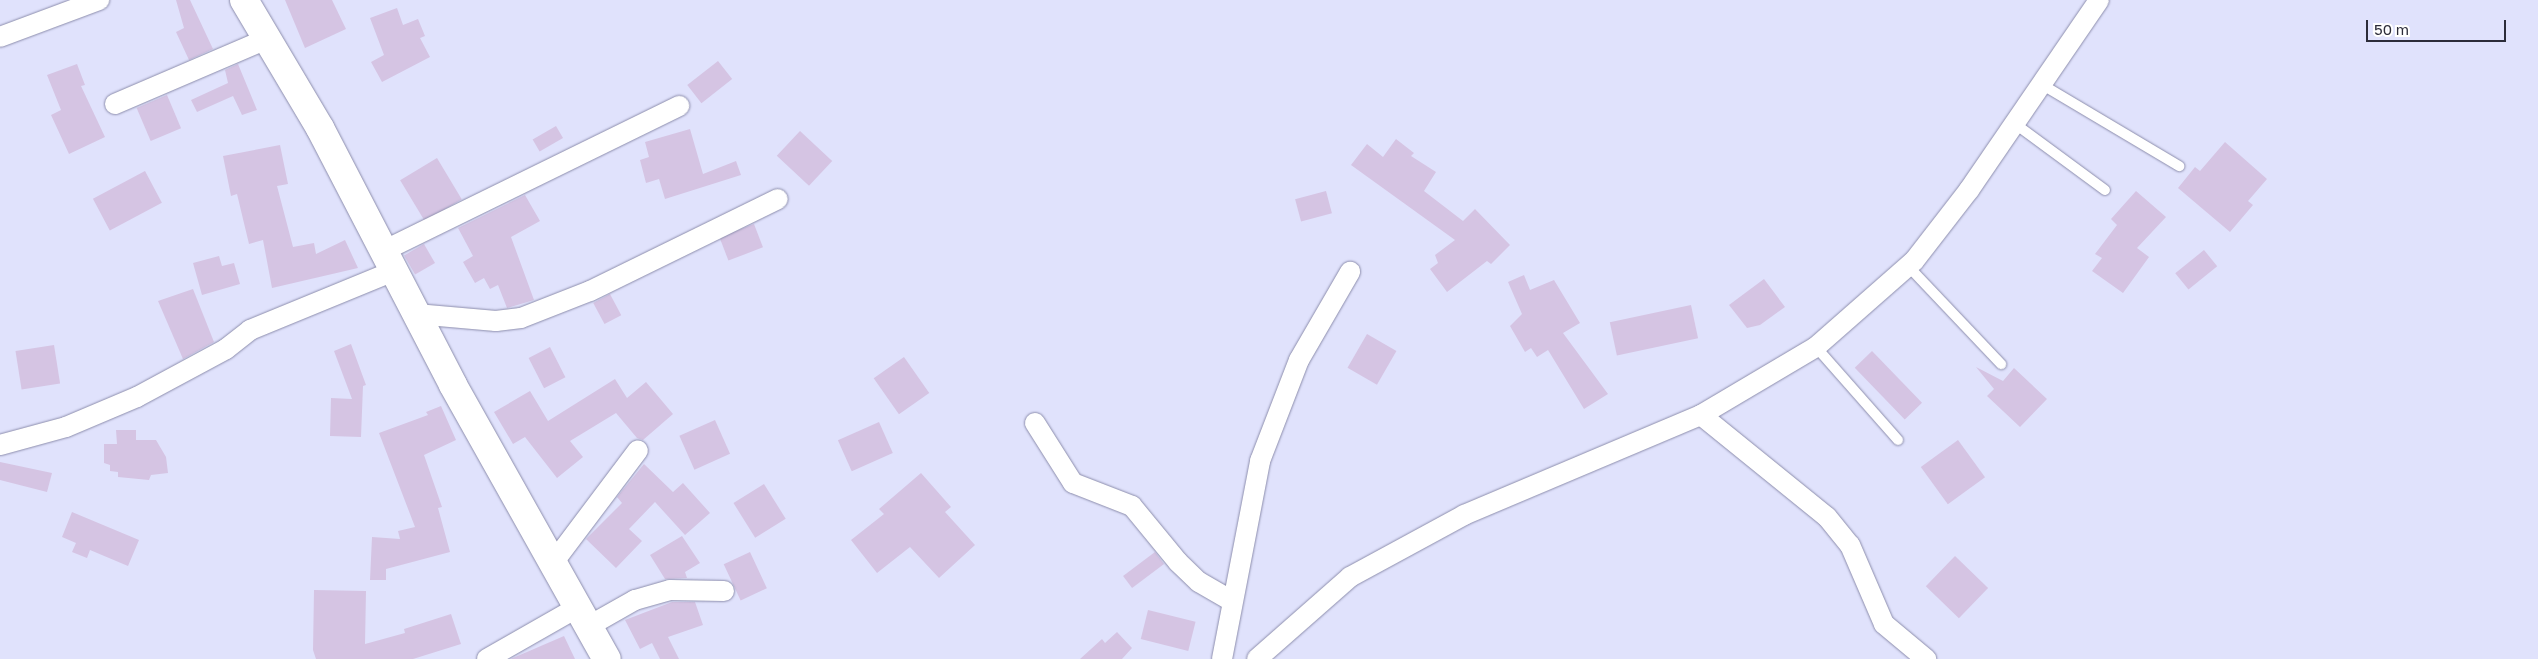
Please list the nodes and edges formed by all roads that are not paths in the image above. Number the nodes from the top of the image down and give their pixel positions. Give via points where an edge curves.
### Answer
1 (99, 0) edge
2 (244, 0) edge
3 (2099, 0) edge
4 (0, 37) edge
5 (267, 39) junction
6 (2041, 84) junction
7 (115, 104) dead end
8 (680, 106) dead end
9 (2014, 123) junction
10 (2179, 166) dead end
11 (2105, 190) dead end
12 (778, 199) dead end
13 (389, 261) junction
14 (1908, 267) junction
15 (1350, 272) dead end
16 (416, 314) junction
17 (1816, 348) junction
18 (2001, 364) dead end
19 (1701, 415) junction
20 (1035, 423) dead end
21 (1898, 440) dead end
22 (0, 445) edge
23 (638, 450) dead end
24 (553, 563) junction
25 (724, 591) dead end
26 (1232, 601) junction
27 (583, 617) junction
28 (487, 659) edge
29 (607, 659) edge
30 (1222, 659) edge
31 (1257, 659) edge
32 (1926, 659) edge

1 - 4 street
2 - 5 main road
3 - 6 street
5 - 7 street
5 - 13 main road via 320,128
6 - 9 street
6 - 10 lane
8 - 13 street
9 - 11 lane
9 - 14 street
12 - 16 street via 590,291 521,318 496,321
13 - 16 main road
13 - 22 street via 250,330 226,349 138,397 66,427
14 - 17 street
14 - 18 lane
15 - 26 street via 1299,360 1260,461
16 - 24 main road
17 - 19 street
17 - 21 lane
19 - 31 street via 1464,516 1350,577
19 - 32 street via 1827,517 1850,545 1884,624
20 - 26 street via 1073,483 1132,506 1178,562 1199,582
23 - 24 street
24 - 27 main road
25 - 27 street via 670,590
26 - 30 street
27 - 28 street
27 - 29 main road

